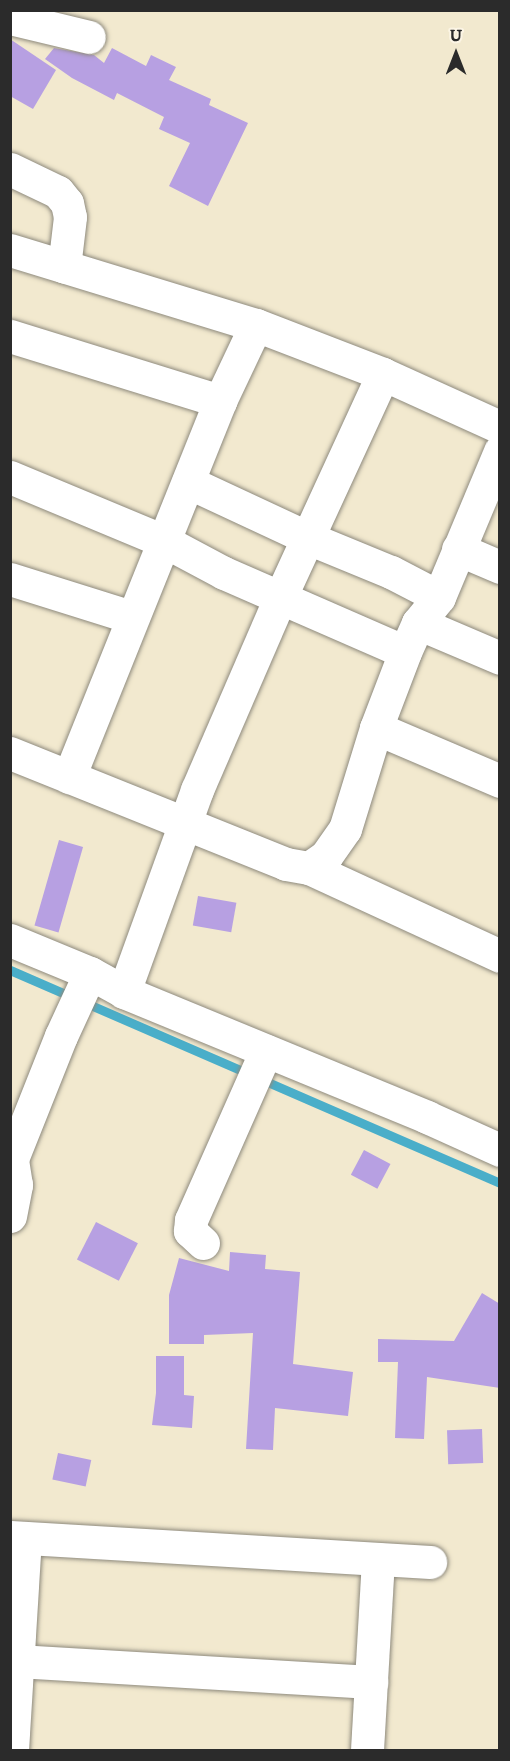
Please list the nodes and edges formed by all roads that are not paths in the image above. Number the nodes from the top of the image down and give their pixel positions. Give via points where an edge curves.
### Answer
1 (10, 18) edge
2 (89, 37) dead end
3 (10, 169) edge
4 (10, 250) edge
5 (64, 267) junction
6 (256, 325) junction
7 (10, 336) edge
8 (383, 374) junction
9 (220, 401) junction
10 (500, 428) edge
11 (500, 451) edge
12 (10, 477) edge
13 (188, 482) junction
14 (308, 538) junction
15 (164, 541) junction
16 (458, 549) junction
17 (500, 567) edge
18 (10, 579) edge
19 (439, 597) junction
20 (280, 598) junction
21 (131, 617) junction
22 (418, 622) junction
23 (405, 652) junction
24 (500, 658) edge
25 (376, 728) junction
26 (10, 753) edge
27 (69, 777) junction
28 (500, 782) edge
29 (186, 823) junction
30 (309, 868) junction
31 (10, 940) edge
32 (500, 956) edge
33 (87, 981) junction
34 (124, 992) junction
35 (257, 1072) junction
36 (500, 1150) edge
37 (10, 1216) edge
38 (203, 1243) dead end
39 (18, 1538) edge
40 (378, 1559) junction
41 (430, 1562) dead end
42 (17, 1661) junction
43 (371, 1682) junction
44 (12, 1750) edge
45 (367, 1750) edge

1 - 2 street
3 - 5 street via 57,192 67,203 70,218
4 - 5 street
5 - 6 street
6 - 8 street
6 - 9 street
7 - 9 street
8 - 10 street
8 - 14 street
9 - 13 street
11 - 16 street
12 - 15 street
13 - 14 street
13 - 15 street
14 - 19 street via 391,572
14 - 20 street
15 - 20 street
15 - 21 street
16 - 17 street
16 - 19 street
18 - 21 street
19 - 22 street
20 - 23 street
20 - 29 street
21 - 27 street
22 - 23 street
22 - 24 street
23 - 25 street
25 - 28 street
25 - 30 street via 345,828 326,856
26 - 27 street
27 - 29 street
29 - 30 street via 286,864
29 - 34 street
30 - 32 street
31 - 33 street
33 - 34 street
33 - 37 street via 12,1159 16,1185
34 - 35 street
35 - 36 street via 427,1117
35 - 38 street via 191,1220 190,1231
39 - 40 street
39 - 42 street
40 - 41 street
40 - 43 street
42 - 43 street
42 - 44 street
43 - 45 street

